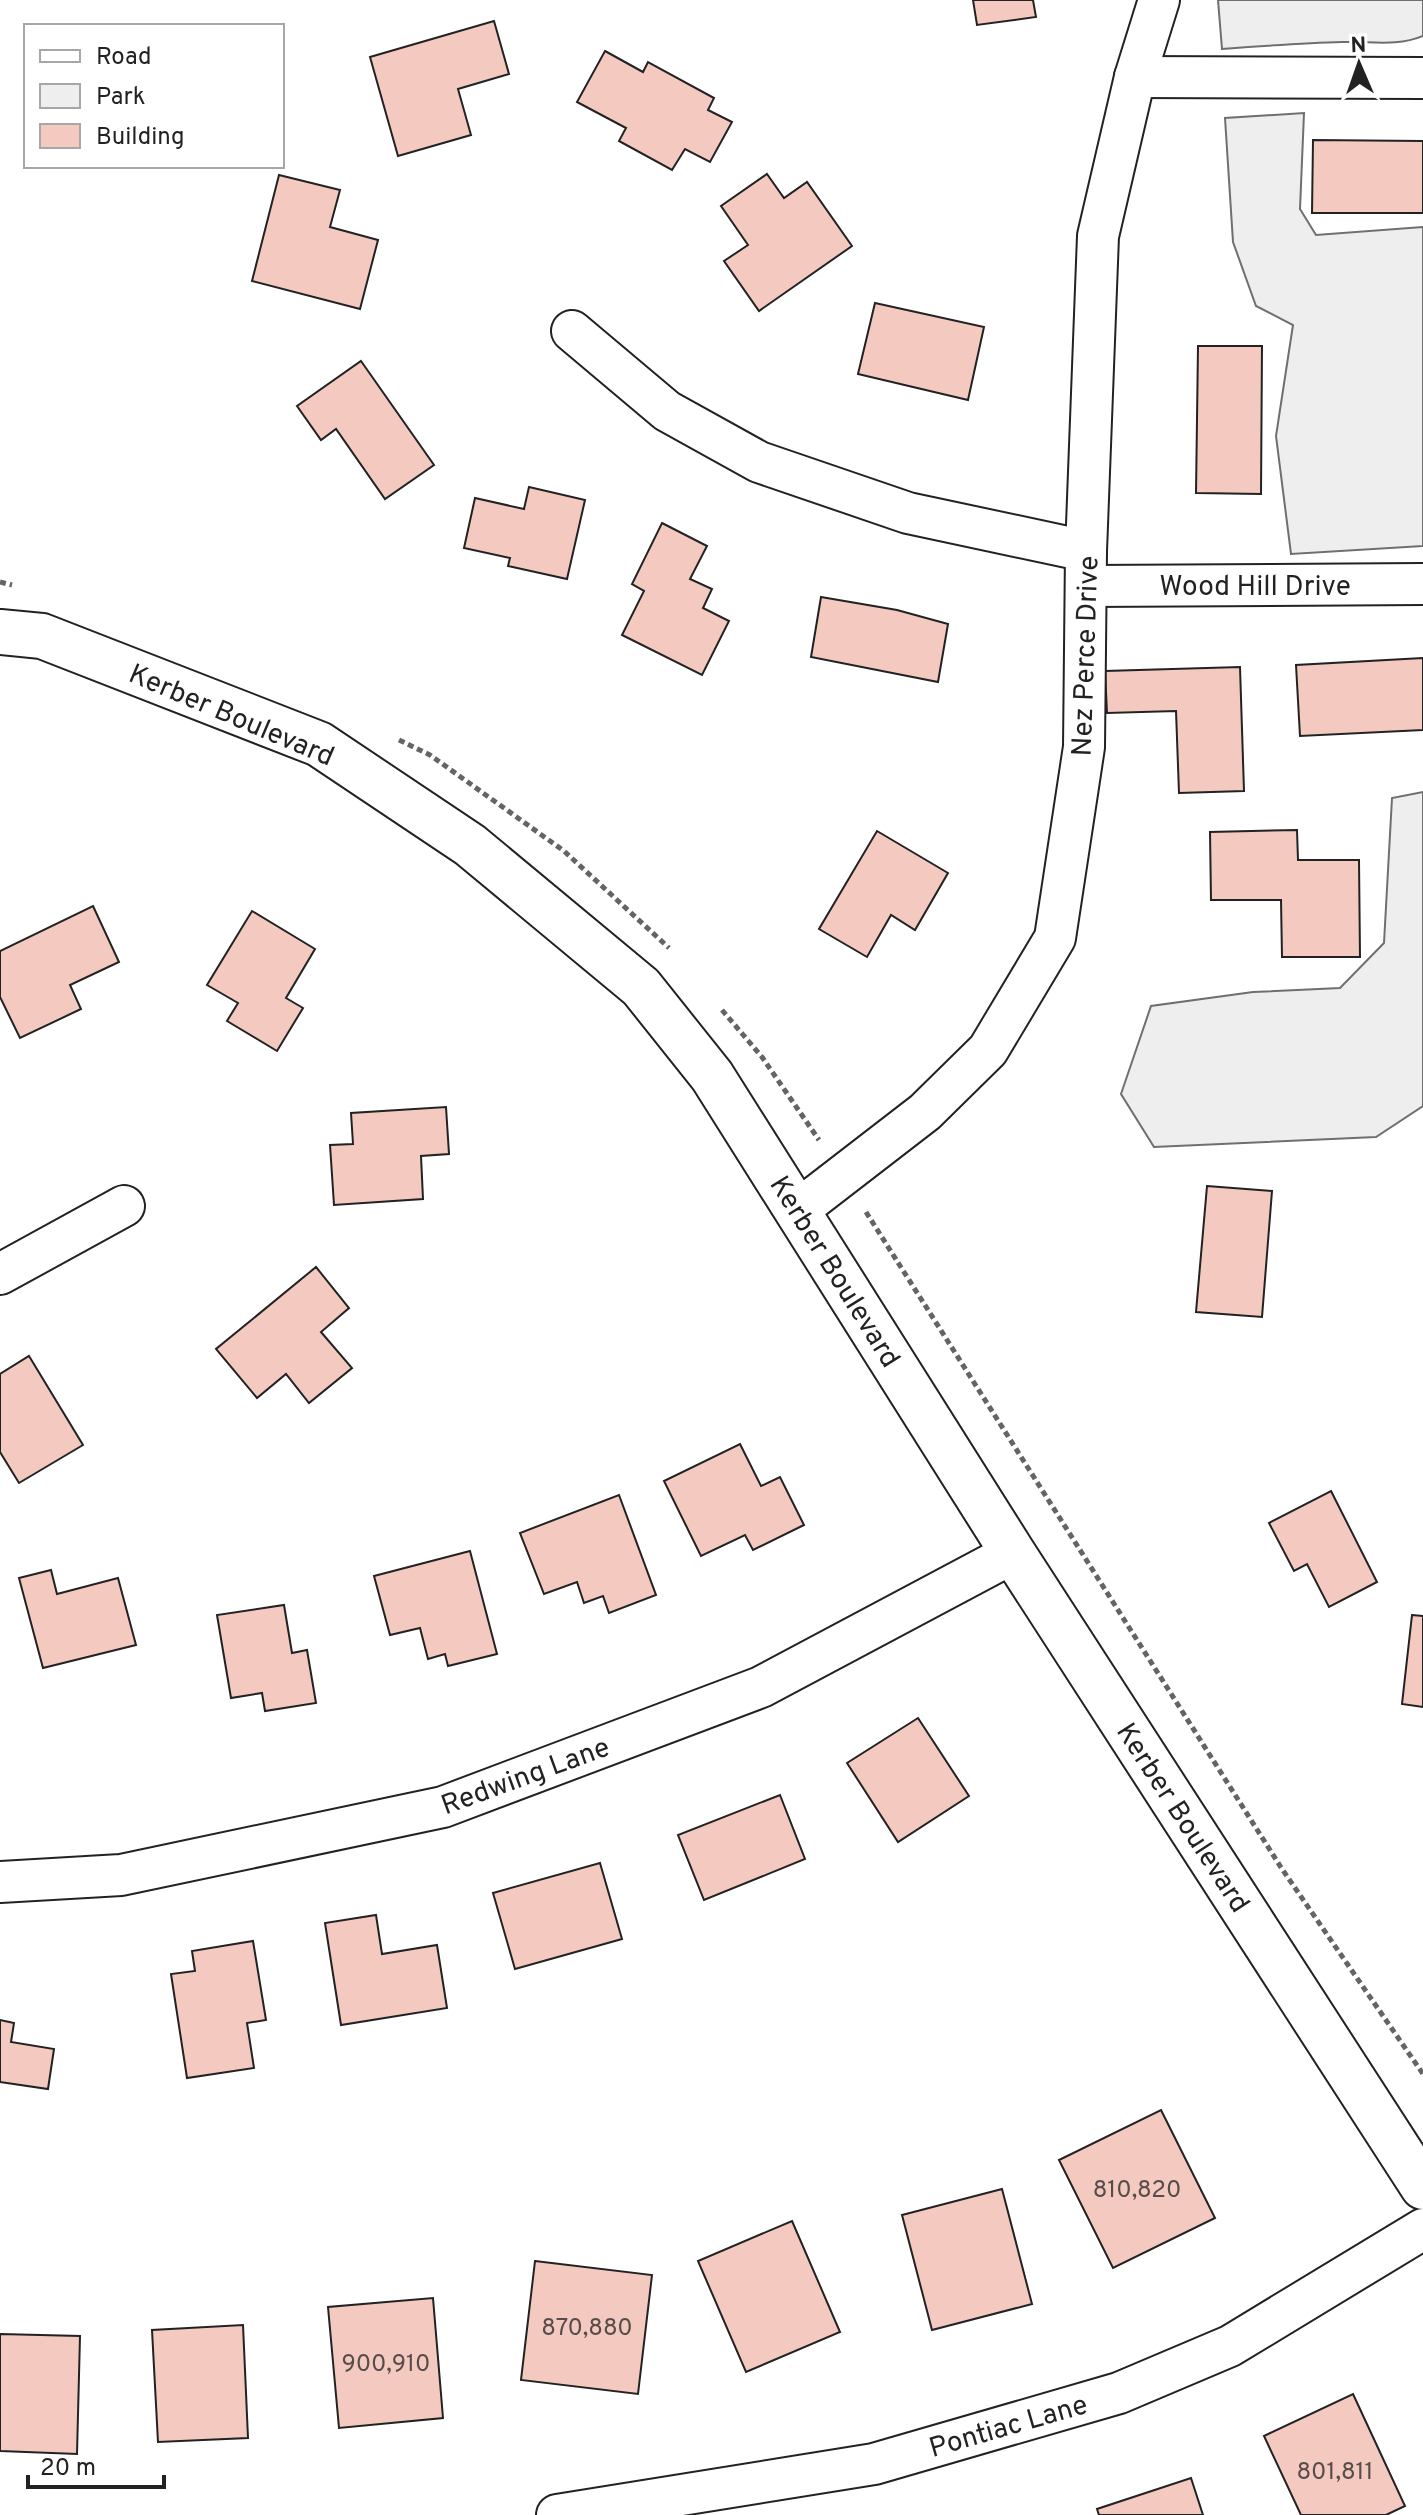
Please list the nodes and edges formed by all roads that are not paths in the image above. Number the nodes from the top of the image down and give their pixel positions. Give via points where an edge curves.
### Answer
1 (1159, 0) edge
2 (1135, 77) junction
3 (1423, 78) edge
4 (572, 331) dead end
5 (1087, 568) junction
6 (1423, 584) edge
7 (0, 632) edge
8 (124, 1206) dead end
9 (798, 1210) junction
10 (0, 1274) edge
11 (1013, 1553) junction
12 (0, 1882) edge
13 (1423, 2187) edge
14 (1423, 2229) edge
15 (557, 2515) edge

1 - 2 street, Nez Perce Drive
2 - 3 street
2 - 5 street, Nez Perce Drive via 1098,236
4 - 5 street, Wood Hill Drive via 667,411 759,462
5 - 6 street, Wood Hill Drive
5 - 9 street, Nez Perce Drive via 1084,747 1055,938 988,1050 925,1112
7 - 9 street, Kerber Boulevard via 42,636 319,744 470,845 641,987 712,1076
8 - 10 street
9 - 11 street, Kerber Boulevard
11 - 12 street, Redwing Lane via 761,1687 443,1807 121,1875
11 - 13 street, Kerber Boulevard
14 - 15 street, Pontiac Lane via 1230,2346 1119,2393 874,2464

